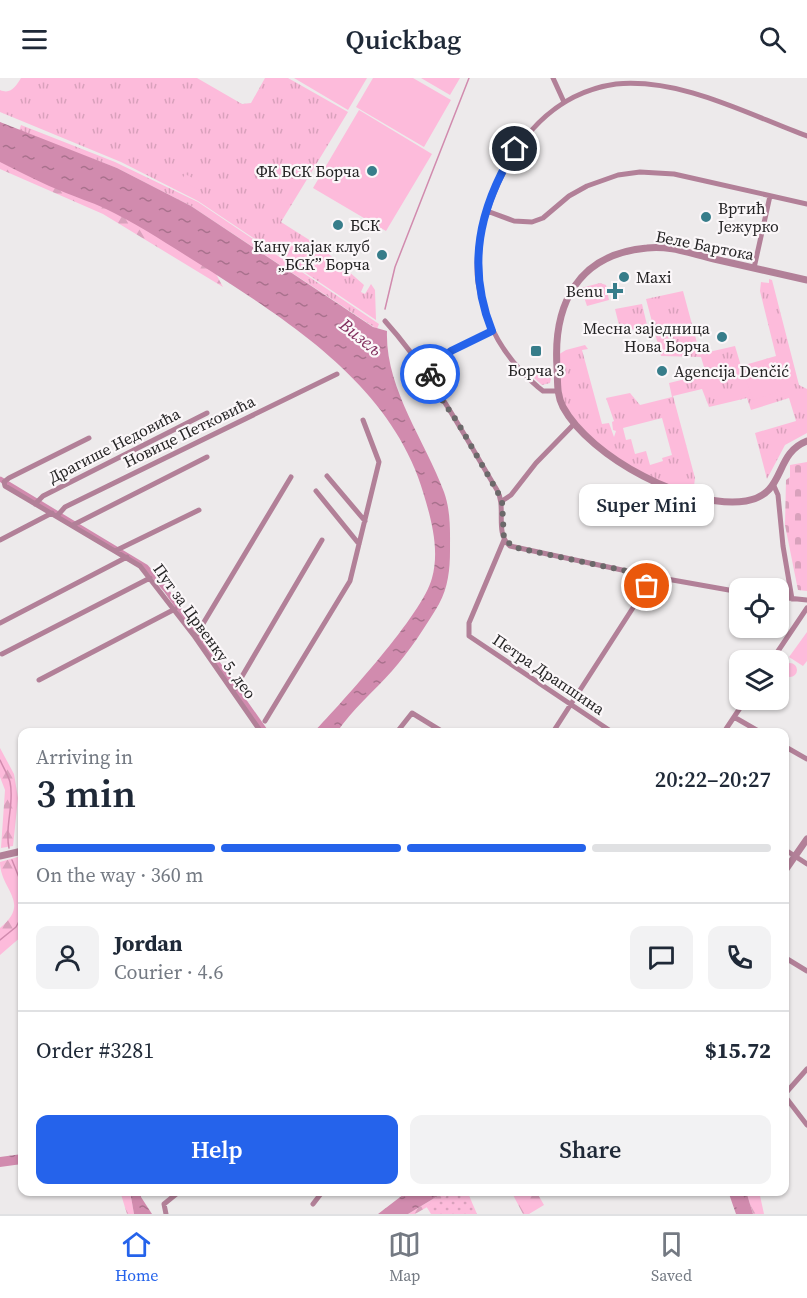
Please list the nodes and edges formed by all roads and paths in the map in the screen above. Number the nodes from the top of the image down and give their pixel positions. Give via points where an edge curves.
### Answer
1 (553, 78) edge
2 (564, 102) junction
3 (807, 136) edge
4 (770, 196) junction
5 (807, 204) edge
6 (487, 212) junction
7 (754, 268) junction
8 (807, 280) edge
9 (385, 321) dead end
10 (492, 331) junction
11 (337, 374) dead end
12 (427, 378) junction
13 (558, 391) junction
14 (207, 413) dead end
15 (363, 420) dead end
16 (575, 423) junction
17 (89, 438) dead end
18 (807, 441) edge
19 (207, 457) dead end
20 (327, 476) dead end
21 (291, 477) dead end
22 (774, 486) junction
23 (316, 491) dead end
24 (502, 501) junction
25 (35, 504) junction
26 (199, 510) dead end
27 (55, 515) junction
28 (365, 521) junction
29 (73, 525) junction
30 (0, 540) edge
31 (322, 540) dead end
32 (504, 540) junction
33 (359, 544) junction
34 (117, 550) junction
35 (127, 557) junction
36 (650, 576) junction
37 (150, 578) junction
38 (729, 590) edge
39 (789, 599) edge
40 (792, 599) junction
41 (807, 600) edge
42 (807, 608) edge
43 (175, 609) junction
44 (0, 623) edge
45 (197, 634) junction
46 (779, 650) edge
47 (2, 654) dead end
48 (39, 680) dead end
49 (235, 688) junction
50 (571, 704) junction
51 (739, 710) edge
52 (734, 717) junction
53 (265, 721) dead end
54 (259, 728) edge
55 (400, 728) edge
56 (437, 728) edge
57 (556, 728) edge
58 (606, 728) edge
59 (727, 728) edge
60 (753, 728) edge
61 (789, 749) edge
62 (807, 759) edge
63 (807, 839) edge
64 (18, 852) edge
65 (789, 852) edge
66 (0, 856) edge
67 (795, 856) junction
68 (807, 864) edge
69 (789, 865) edge
70 (789, 960) edge
71 (807, 971) edge
72 (807, 1069) edge
73 (789, 1089) edge
74 (789, 1102) edge
75 (807, 1125) edge
76 (174, 1196) edge
77 (319, 1196) edge
78 (313, 1204) dead end
79 (166, 1214) edge

1 - 2 street
2 - 3 street via 609,86 644,82 698,94
2 - 6 street via 521,141 503,171
4 - 5 street
4 - 6 street via 674,174 640,172 587,186 532,222 520,223
4 - 7 street
6 - 10 street via 477,266 480,296
7 - 8 street, Беле Бартока
7 - 13 street, Беле Бартока via 656,247 627,251 603,261 581,279 561,313 556,339
9 - 12 street
10 - 12 street via 451,351
10 - 13 street via 533,383 543,391
11 - 27 street, Новице Петковића
12 - 24 street via 458,423
13 - 16 street
14 - 25 street, Драгише Недовића via 43,496
15 - 28 street via 379,462
16 - 22 street via 629,468 672,488 709,498 744,501 755,499
16 - 24 street
17 - 25 street, Пут за Црвенку 5. део via 6,480 7,488
18 - 22 street via 788,455
19 - 29 street
20 - 28 street
21 - 45 street
22 - 40 street
23 - 33 street
24 - 32 street
25 - 27 street, Пут за Црвенку 5. део
26 - 34 street
27 - 29 street, Пут за Црвенку 5. део
27 - 30 street, Новице Петковића
28 - 33 street
29 - 34 street, Пут за Црвенку 5. део
31 - 49 street
32 - 36 street via 517,548
32 - 50 street, Петра Драпшина via 467,633
33 - 53 street via 350,581
34 - 35 street, Пут за Црвенку 5. део
35 - 37 street, Пут за Црвенку 5. део
35 - 44 street
36 - 38 street
36 - 50 street
37 - 43 street, Пут за Црвенку 5. део
37 - 47 street
39 - 40 street
40 - 41 street
42 - 46 street
43 - 45 street, Пут за Црвенку 5. део
43 - 48 street
45 - 49 street, Пут за Црвенку 5. део
49 - 54 street, Пут за Црвенку 5. део
50 - 57 street
50 - 58 street, Петра Драпшина
51 - 52 street
52 - 59 street
52 - 60 street
55 - 56 street via 408,715 416,714
61 - 62 street
63 - 67 street
64 - 66 street
65 - 67 street
67 - 68 street
67 - 69 street
70 - 71 street
72 - 73 street
74 - 75 street
76 - 79 street via 164,1204
77 - 78 street

